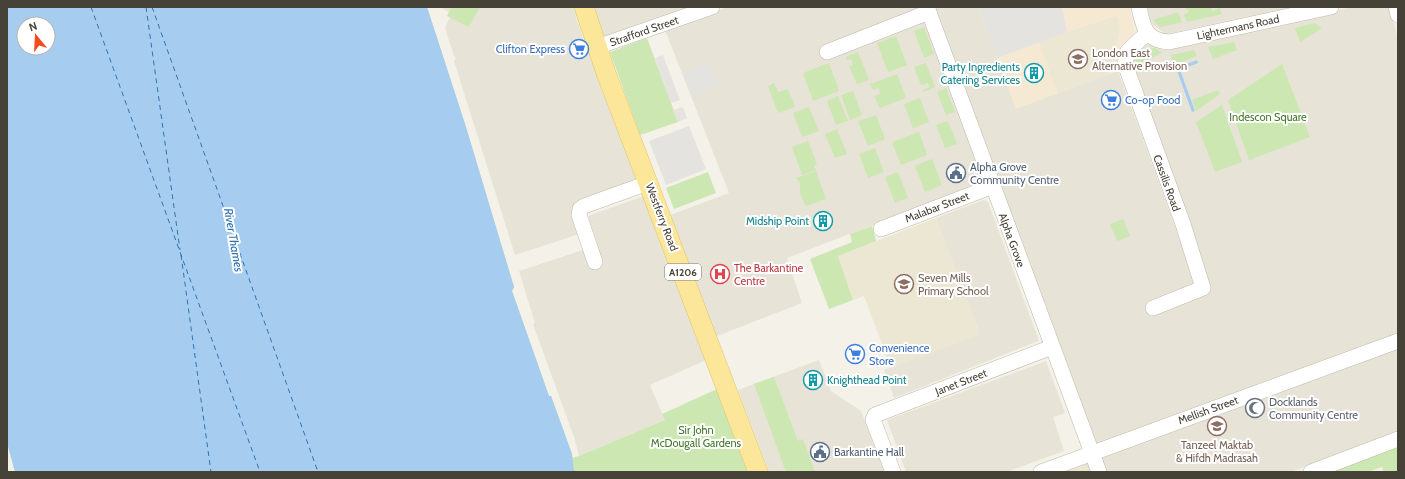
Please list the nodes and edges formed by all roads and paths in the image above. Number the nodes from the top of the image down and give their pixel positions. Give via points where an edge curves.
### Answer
1 (584, 7) edge
2 (712, 7) edge
3 (1139, 7) edge
4 (1331, 7) edge
5 (1396, 7) edge
6 (928, 10) edge
7 (1398, 15) edge
8 (1147, 33) junction
9 (598, 47) junction
10 (827, 52) dead end
11 (648, 183) junction
12 (992, 186) junction
13 (881, 228) dead end
14 (595, 262) dead end
15 (1153, 308) dead end
16 (1398, 341) edge
17 (1052, 347) junction
18 (1398, 439) edge
19 (1091, 453) junction
20 (758, 472) edge
21 (893, 472) edge
22 (1041, 472) edge
23 (1099, 472) edge
24 (1312, 472) edge

1 - 9 main road, Westferry Road / A1206
2 - 9 street, Strafford Street
3 - 8 street
4 - 8 street, Lightermans Road via 1169,42 1156,40
5 - 7 street
6 - 10 street
6 - 12 street, Alpha Grove
8 - 15 street, Cassilis Road via 1128,51 1125,64 1183,224 1203,288
9 - 11 main road, Westferry Road / A1206
11 - 14 street via 584,206 580,210 579,215
11 - 20 main road, Westferry Road / A1206
12 - 13 street, Malabar Street
12 - 17 street, Alpha Grove
16 - 19 street, Mellish Street
17 - 19 street, Alpha Grove
17 - 21 street, Janet Street via 875,415 873,420
18 - 24 street
19 - 22 street, Mellish Street
19 - 23 street, Alpha Grove

